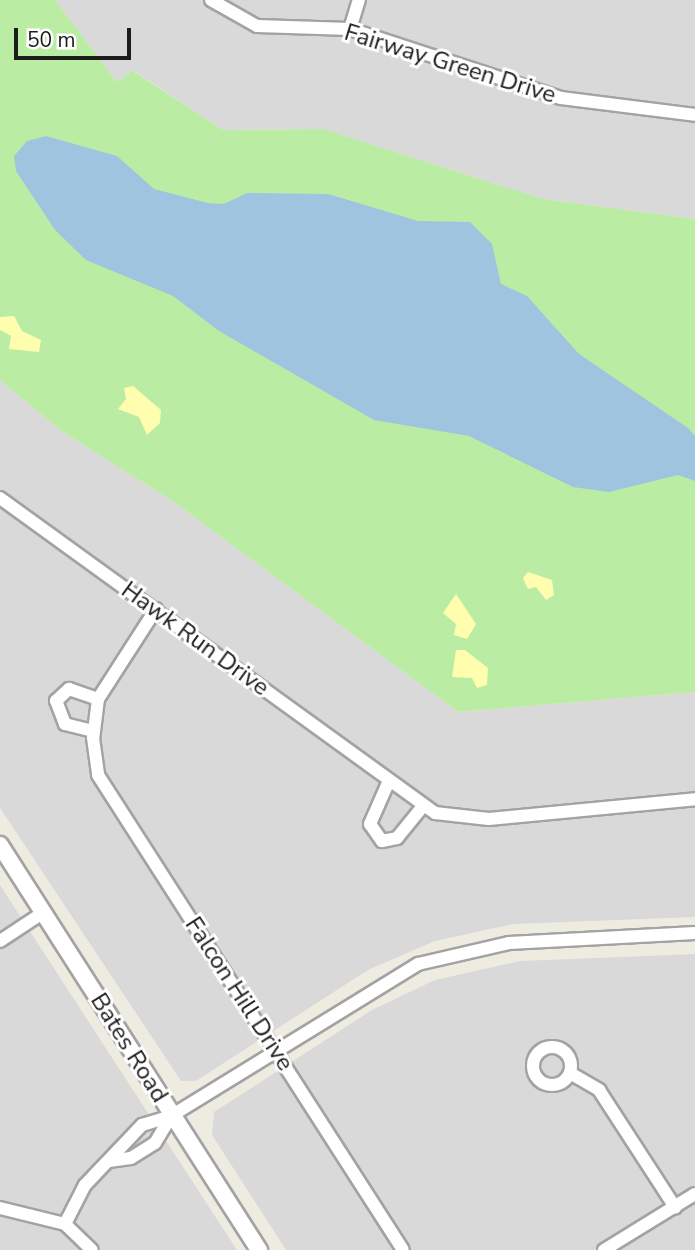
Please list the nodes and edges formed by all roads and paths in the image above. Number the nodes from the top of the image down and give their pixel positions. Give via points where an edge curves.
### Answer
1 (211, 0) edge
2 (359, 0) edge
3 (350, 29) junction
4 (695, 115) edge
5 (0, 498) edge
6 (156, 609) junction
7 (98, 699) junction
8 (93, 731) junction
9 (387, 783) junction
10 (695, 799) edge
11 (423, 806) junction
12 (0, 845) edge
13 (44, 912) junction
14 (695, 933) edge
15 (0, 941) edge
16 (276, 1051) junction
17 (570, 1073) dead end
18 (171, 1116) junction
19 (109, 1161) junction
20 (695, 1194) edge
21 (675, 1207) junction
22 (0, 1208) edge
23 (65, 1224) junction
24 (92, 1250) edge
25 (260, 1250) edge
26 (403, 1250) edge
27 (604, 1250) edge

1 - 3 street, Fairway Green Drive via 257,26
2 - 3 street
3 - 4 street, Fairway Green Drive via 561,98
5 - 6 street, Hawk Run Drive
6 - 7 street, Falcon Hill Drive
6 - 9 street, Hawk Run Drive
7 - 8 street, Falcon Hill Drive
7 - 8 street via 69,688 56,701 65,724
8 - 16 street, Falcon Hill Drive via 98,775
9 - 11 street, Hawk Run Drive
9 - 11 street via 369,824 382,841 397,838
10 - 11 street, Hawk Run Drive via 489,819
12 - 13 street, Bates Road
13 - 15 street
13 - 18 street, Bates Road
14 - 16 street via 509,943 447,954 374,987
16 - 18 street
16 - 26 street, Falcon Hill Drive
17 - 21 street via 606,1099
18 - 19 street via 142,1125
18 - 19 street via 155,1143 131,1158
18 - 25 street, Bates Road
19 - 23 street via 85,1185
20 - 21 street
21 - 27 street
22 - 23 street
23 - 24 street

